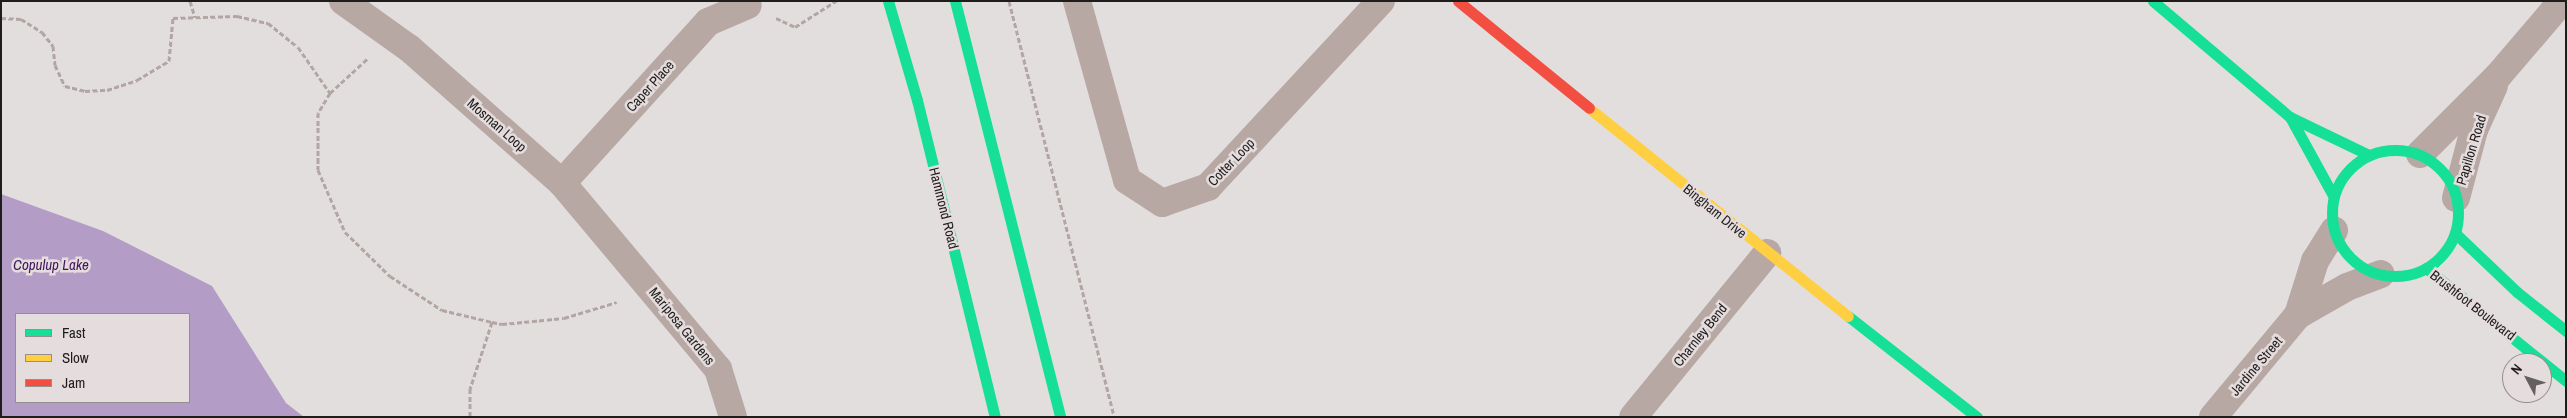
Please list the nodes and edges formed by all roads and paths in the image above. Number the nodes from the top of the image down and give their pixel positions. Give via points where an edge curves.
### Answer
1 (190, 1) edge
2 (343, 1) edge
3 (836, 1) edge
4 (888, 1) edge
5 (954, 1) edge
6 (1008, 1) edge
7 (1077, 1) edge
8 (1381, 1) edge
9 (1458, 1) edge
10 (2153, 1) edge
11 (2562, 1) edge
12 (748, 5) joint
13 (195, 17) junction
14 (1, 18) edge
15 (374, 52) dead end
16 (2498, 76) junction
17 (330, 94) junction
18 (2290, 118) junction
19 (2420, 154) junction
20 (2369, 155) junction
21 (562, 183) junction
22 (2334, 197) junction
23 (2456, 198) junction
24 (2334, 230) junction
25 (2455, 232) junction
26 (1767, 253) junction
27 (634, 267) joint
28 (2426, 268) junction
29 (2381, 274) junction
30 (620, 301) dead end
31 (2298, 315) junction
32 (492, 322) junction
33 (2566, 330) edge
34 (2566, 381) edge
35 (470, 417) edge
36 (733, 417) edge
37 (995, 417) edge
38 (1060, 417) edge
39 (1114, 417) edge
40 (1633, 417) edge
41 (1977, 417) edge
42 (2214, 417) edge

1 - 13 path
2 - 21 street, Mosman Loop via 409,48
3 - 12 path via 795,27
4 - 37 street, Hammond Road via 917,100
5 - 38 street
6 - 39 path
7 - 8 street, Cotter Loop via 1127,180 1162,203 1208,187
9 - 26 street, Bingham Drive
10 - 18 street
11 - 16 street, Papillon Road
12 - 21 street, Caper Place via 708,22
13 - 14 path via 173,18 169,61 137,80 107,90 84,91 65,86 55,65 53,46 42,32 21,19
13 - 17 path via 237,16 268,23 298,47
15 - 17 path
16 - 19 street, Papillon Road
16 - 23 street, Papillon Road via 2474,130
17 - 32 path via 318,113 318,170 345,232 390,276 442,310
18 - 20 street
18 - 22 street
19 - 20 street via 2403,150
19 - 23 street via 2437,165 2449,180
20 - 22 street via 2341,180
21 - 27 street, Mosman Loop
22 - 24 street
23 - 25 street
24 - 29 street via 2351,258
24 - 31 street, Jardine Street via 2315,261
25 - 28 street via 2438,258
25 - 33 street via 2517,292
26 - 40 street, Charnley Bend
26 - 41 street, Bingham Drive
27 - 36 street, Mariposa Gardens via 718,369
28 - 29 street via 2412,274
28 - 34 street, Brushfoot Boulevard
29 - 31 street, Jardine Street via 2347,287
30 - 32 path via 564,318 502,324
31 - 42 street, Jardine Street
32 - 35 path via 470,389

